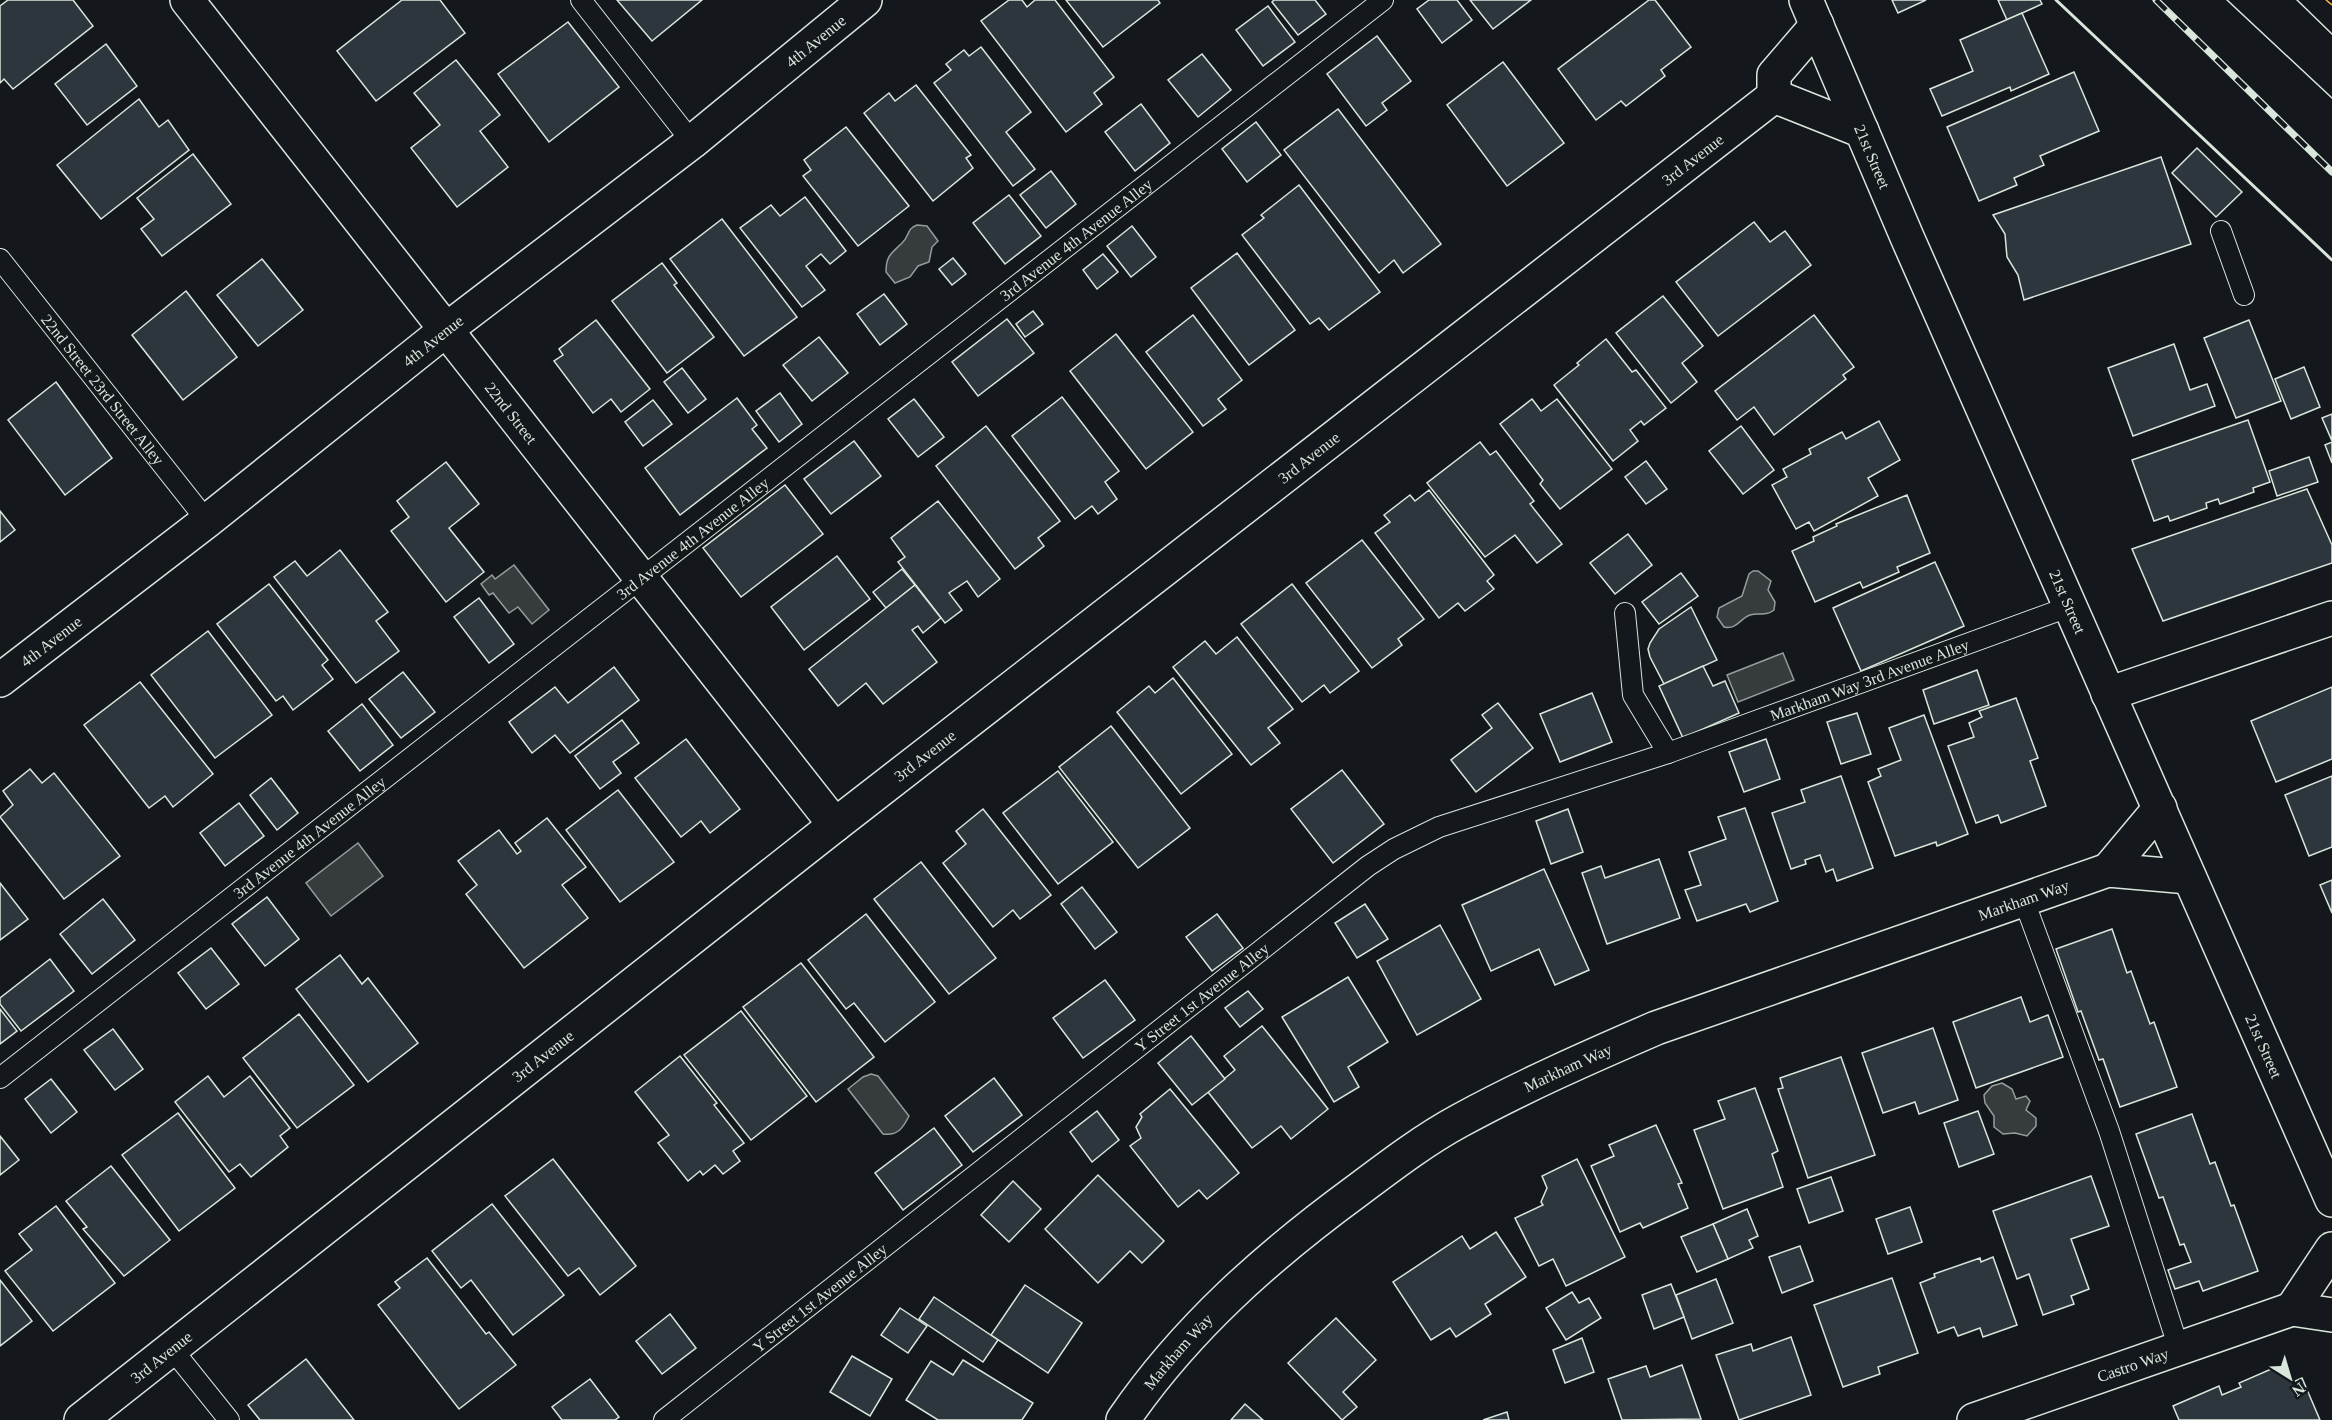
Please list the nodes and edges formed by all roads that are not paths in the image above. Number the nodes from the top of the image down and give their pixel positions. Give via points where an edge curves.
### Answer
1 (187, 0) edge
2 (581, 0) edge
3 (865, 0) edge
4 (1383, 0) edge
5 (1812, 13) edge
6 (1774, 96) junction
7 (1863, 131) junction
8 (692, 142) junction
9 (2221, 231) dead end
10 (0, 259) edge
11 (2244, 295) dead end
12 (447, 329) junction
13 (207, 521) junction
14 (641, 577) junction
15 (2071, 606) junction
16 (1625, 613) dead end
17 (2332, 618) edge
18 (0, 680) edge
19 (2108, 694) junction
20 (1668, 753) junction
21 (2160, 808) junction
22 (835, 825) junction
23 (2108, 870) junction
24 (2189, 877) junction
25 (2023, 898) junction
26 (0, 1078) edge
27 (2332, 1200) edge
28 (2332, 1249) edge
29 (2292, 1309) junction
30 (2332, 1315) edge
31 (172, 1349) junction
32 (2179, 1349) junction
33 (89, 1418) edge
34 (229, 1420) edge
35 (664, 1420) edge
36 (1123, 1420) edge
37 (1974, 1420) edge

1 - 12 street, 22nd Street
2 - 8 lane
3 - 8 street, 4th Avenue
4 - 14 lane, 3rd Avenue 4th Avenue Alley
5 - 6 street via 1774,75
5 - 7 street, 21st Street
6 - 7 street
6 - 22 street, 3rd Avenue
7 - 15 street, 21st Street
8 - 12 street, 4th Avenue
9 - 11 lane
10 - 13 lane, 22nd Street 23rd Street Alley
12 - 13 street, 4th Avenue
12 - 14 street, 22nd Street
13 - 18 street, 4th Avenue
14 - 22 street, 22nd Street
14 - 26 lane, 3rd Avenue 4th Avenue Alley
15 - 19 street, 21st Street
15 - 20 lane, Markham Way 3rd Avenue Alley
16 - 20 lane via 1633,695
17 - 19 street
19 - 21 street, 21st Street
20 - 35 lane, Y Street 1st Avenue Alley via 1439,827 1368,866
21 - 23 street
21 - 24 street, 21st Street
22 - 31 street, 3rd Avenue
23 - 24 street, Markham Way
23 - 25 street, Markham Way
24 - 27 street, 21st Street
25 - 32 lane via 2109,1131
25 - 36 street, Markham Way via 1656,1028 1457,1122 1391,1165 1271,1257 1183,1342
28 - 29 street
29 - 30 street
29 - 32 street, Castro Way
31 - 33 street, 3rd Avenue
31 - 34 lane
32 - 37 street, Castro Way

